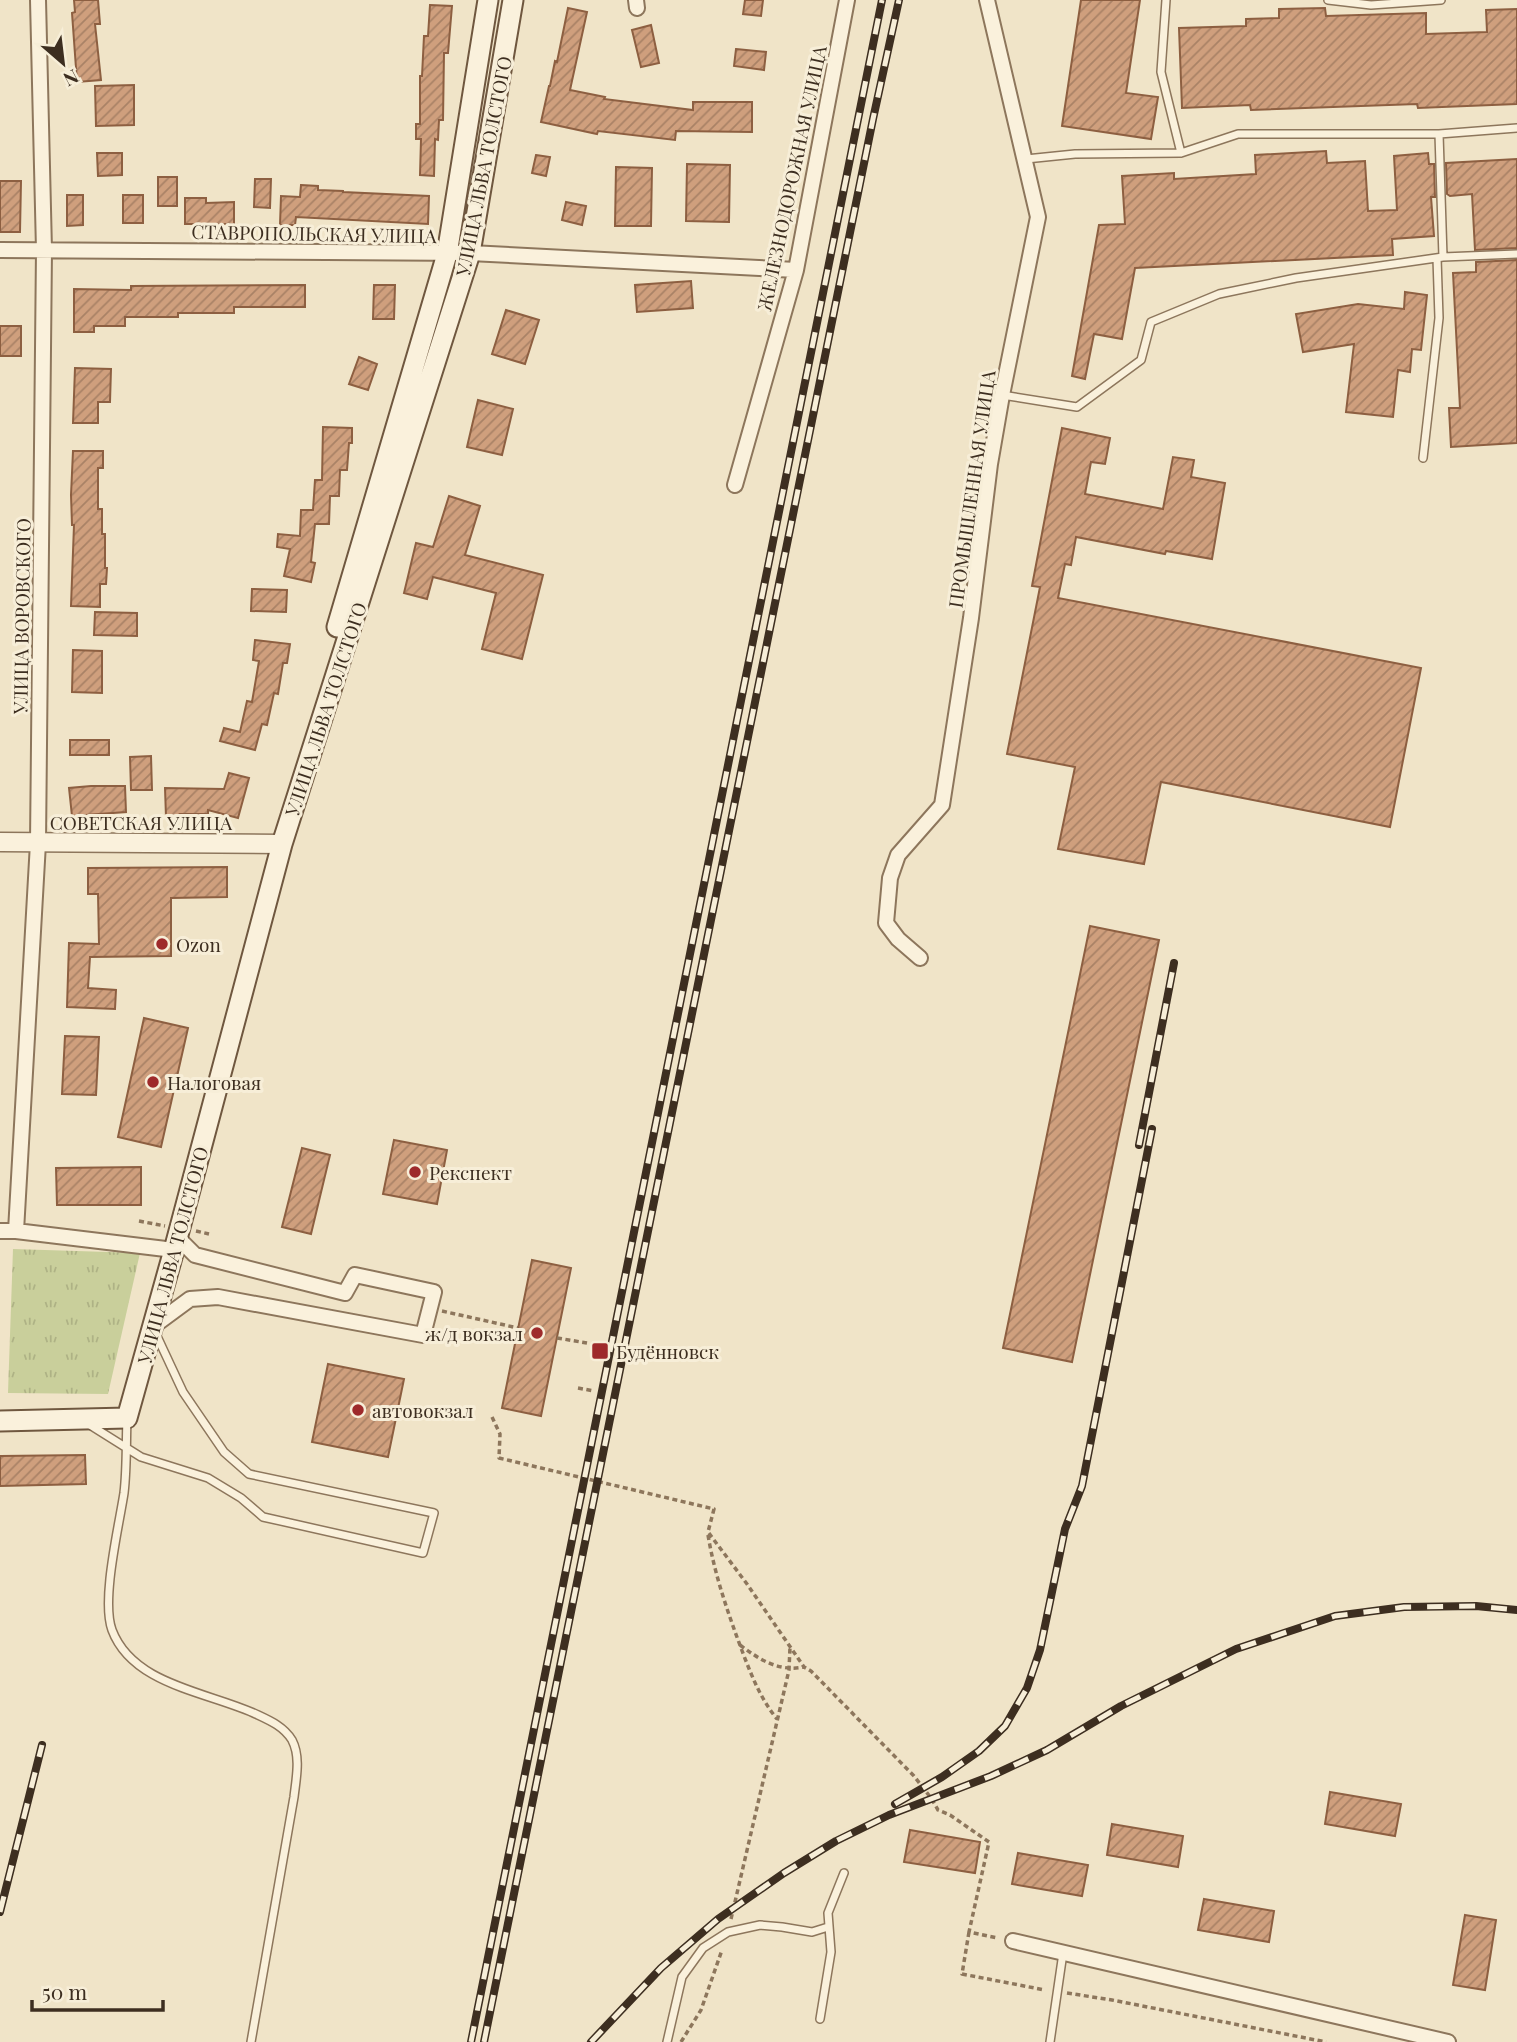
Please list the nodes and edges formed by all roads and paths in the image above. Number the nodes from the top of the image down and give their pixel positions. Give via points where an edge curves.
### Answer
1 (38, 0) edge
2 (488, 0) edge
3 (513, 0) edge
4 (847, 0) edge
5 (987, 0) edge
6 (1166, 0) edge
7 (1328, 0) edge
8 (1441, 0) edge
9 (1517, 128) edge
10 (1439, 134) junction
11 (1181, 153) junction
12 (1026, 159) junction
13 (0, 250) edge
14 (44, 250) junction
15 (470, 253) junction
16 (447, 254) junction
17 (1517, 254) edge
18 (1440, 258) junction
19 (796, 270) junction
20 (1002, 395) junction
21 (1423, 458) dead end
22 (735, 485) dead end
23 (0, 842) edge
24 (38, 843) junction
25 (278, 844) junction
26 (920, 958) dead end
27 (0, 1231) edge
28 (16, 1231) junction
29 (176, 1244) junction
30 (430, 1308) junction
31 (152, 1327) junction
32 (518, 1328) dead end
33 (557, 1338) dead end
34 (587, 1343) dead end
35 (578, 1388) dead end
36 (594, 1391) dead end
37 (492, 1417) dead end
38 (127, 1418) junction
39 (81, 1419) junction
40 (0, 1421) edge
41 (126, 1448) junction
42 (708, 1532) junction
43 (738, 1643) junction
44 (790, 1644) junction
45 (804, 1667) junction
46 (789, 1670) junction
47 (777, 1718) junction
48 (844, 1874) dead end
49 (828, 1927) junction
50 (729, 1932) junction
51 (969, 1932) junction
52 (1013, 1941) joint
53 (1063, 1952) junction
54 (1058, 1992) junction
55 (820, 2019) dead end
56 (251, 2042) edge
57 (667, 2042) edge
58 (681, 2042) edge
59 (1050, 2042) edge
60 (1326, 2042) edge
61 (1448, 2042) edge

1 - 14 street, УЛИЦА ВОРОВСКОГО
2 - 16 main road, УЛИЦА ЛЬВА ТОЛСТОГО
3 - 15 main road, УЛИЦА ЛЬВА ТОЛСТОГО
4 - 19 street, ЖЕЛЕЗНОДОРОЖНАЯ УЛИЦА
5 - 12 street, ПРОМЫШЛЕННАЯ УЛИЦА
6 - 11 lane via 1161,72
7 - 8 lane via 1371,5
9 - 10 lane
10 - 11 lane via 1238,134
10 - 18 lane
11 - 12 lane
12 - 20 street, ПРОМЫШЛЕННАЯ УЛИЦА via 1038,217
13 - 14 street, СТАВРОПОЛЬСКАЯ УЛИЦА
14 - 16 street, СТАВРОПОЛЬСКАЯ УЛИЦА
14 - 24 street, УЛИЦА ВОРОВСКОГО
15 - 16 street, СТАВРОПОЛЬСКАЯ УЛИЦА
15 - 19 street, СТАВРОПОЛЬСКАЯ УЛИЦА
15 - 25 main road, УЛИЦА ЛЬВА ТОЛСТОГО
16 - 25 main road, УЛИЦА ЛЬВА ТОЛСТОГО
17 - 18 lane
18 - 20 lane via 1219,294 1152,322 1141,360 1077,407
18 - 21 lane via 1439,318
19 - 22 street, ЖЕЛЕЗНОДОРОЖНАЯ УЛИЦА
20 - 26 street, ПРОМЫШЛЕННАЯ УЛИЦА via 942,805 898,855 890,878 886,923
23 - 24 street, СОВЕТСКАЯ УЛИЦА
24 - 25 street, СОВЕТСКАЯ УЛИЦА
24 - 28 street, УЛИЦА ВОРОВСКОГО
25 - 29 main road, УЛИЦА ЛЬВА ТОЛСТОГО
27 - 28 street
28 - 29 street
29 - 30 street via 195,1255 345,1293 355,1275 434,1292
29 - 31 main road, УЛИЦА ЛЬВА ТОЛСТОГО
30 - 31 street via 423,1335 218,1297 190,1299
30 - 32 path
31 - 38 main road, УЛИЦА ЛЬВА ТОЛСТОГО
31 - 41 lane via 183,1391 224,1452 249,1474 434,1513 423,1553 263,1517 208,1478 141,1458
33 - 34 path
35 - 36 path
37 - 42 path via 500,1434 499,1458 714,1509
38 - 39 main road
38 - 41 lane
39 - 40 main road
39 - 41 lane
41 - 56 lane via 108,1601 110,1626 118,1644 139,1667 156,1677 278,1724 292,1741 298,1763
42 - 43 path
42 - 44 path
43 - 46 path
43 - 47 path via 756,1688
44 - 45 path
44 - 46 path
45 - 46 path
45 - 51 path via 914,1776 938,1810 989,1842
46 - 47 path
47 - 50 path
48 - 49 lane via 828,1913
49 - 50 lane via 812,1931 760,1925
49 - 55 lane via 831,1952
50 - 57 lane via 703,1948 682,1977
50 - 58 path via 701,2010
51 - 52 path
51 - 54 path via 962,1973
52 - 53 street
53 - 54 lane
53 - 61 street
54 - 59 lane
54 - 60 path

